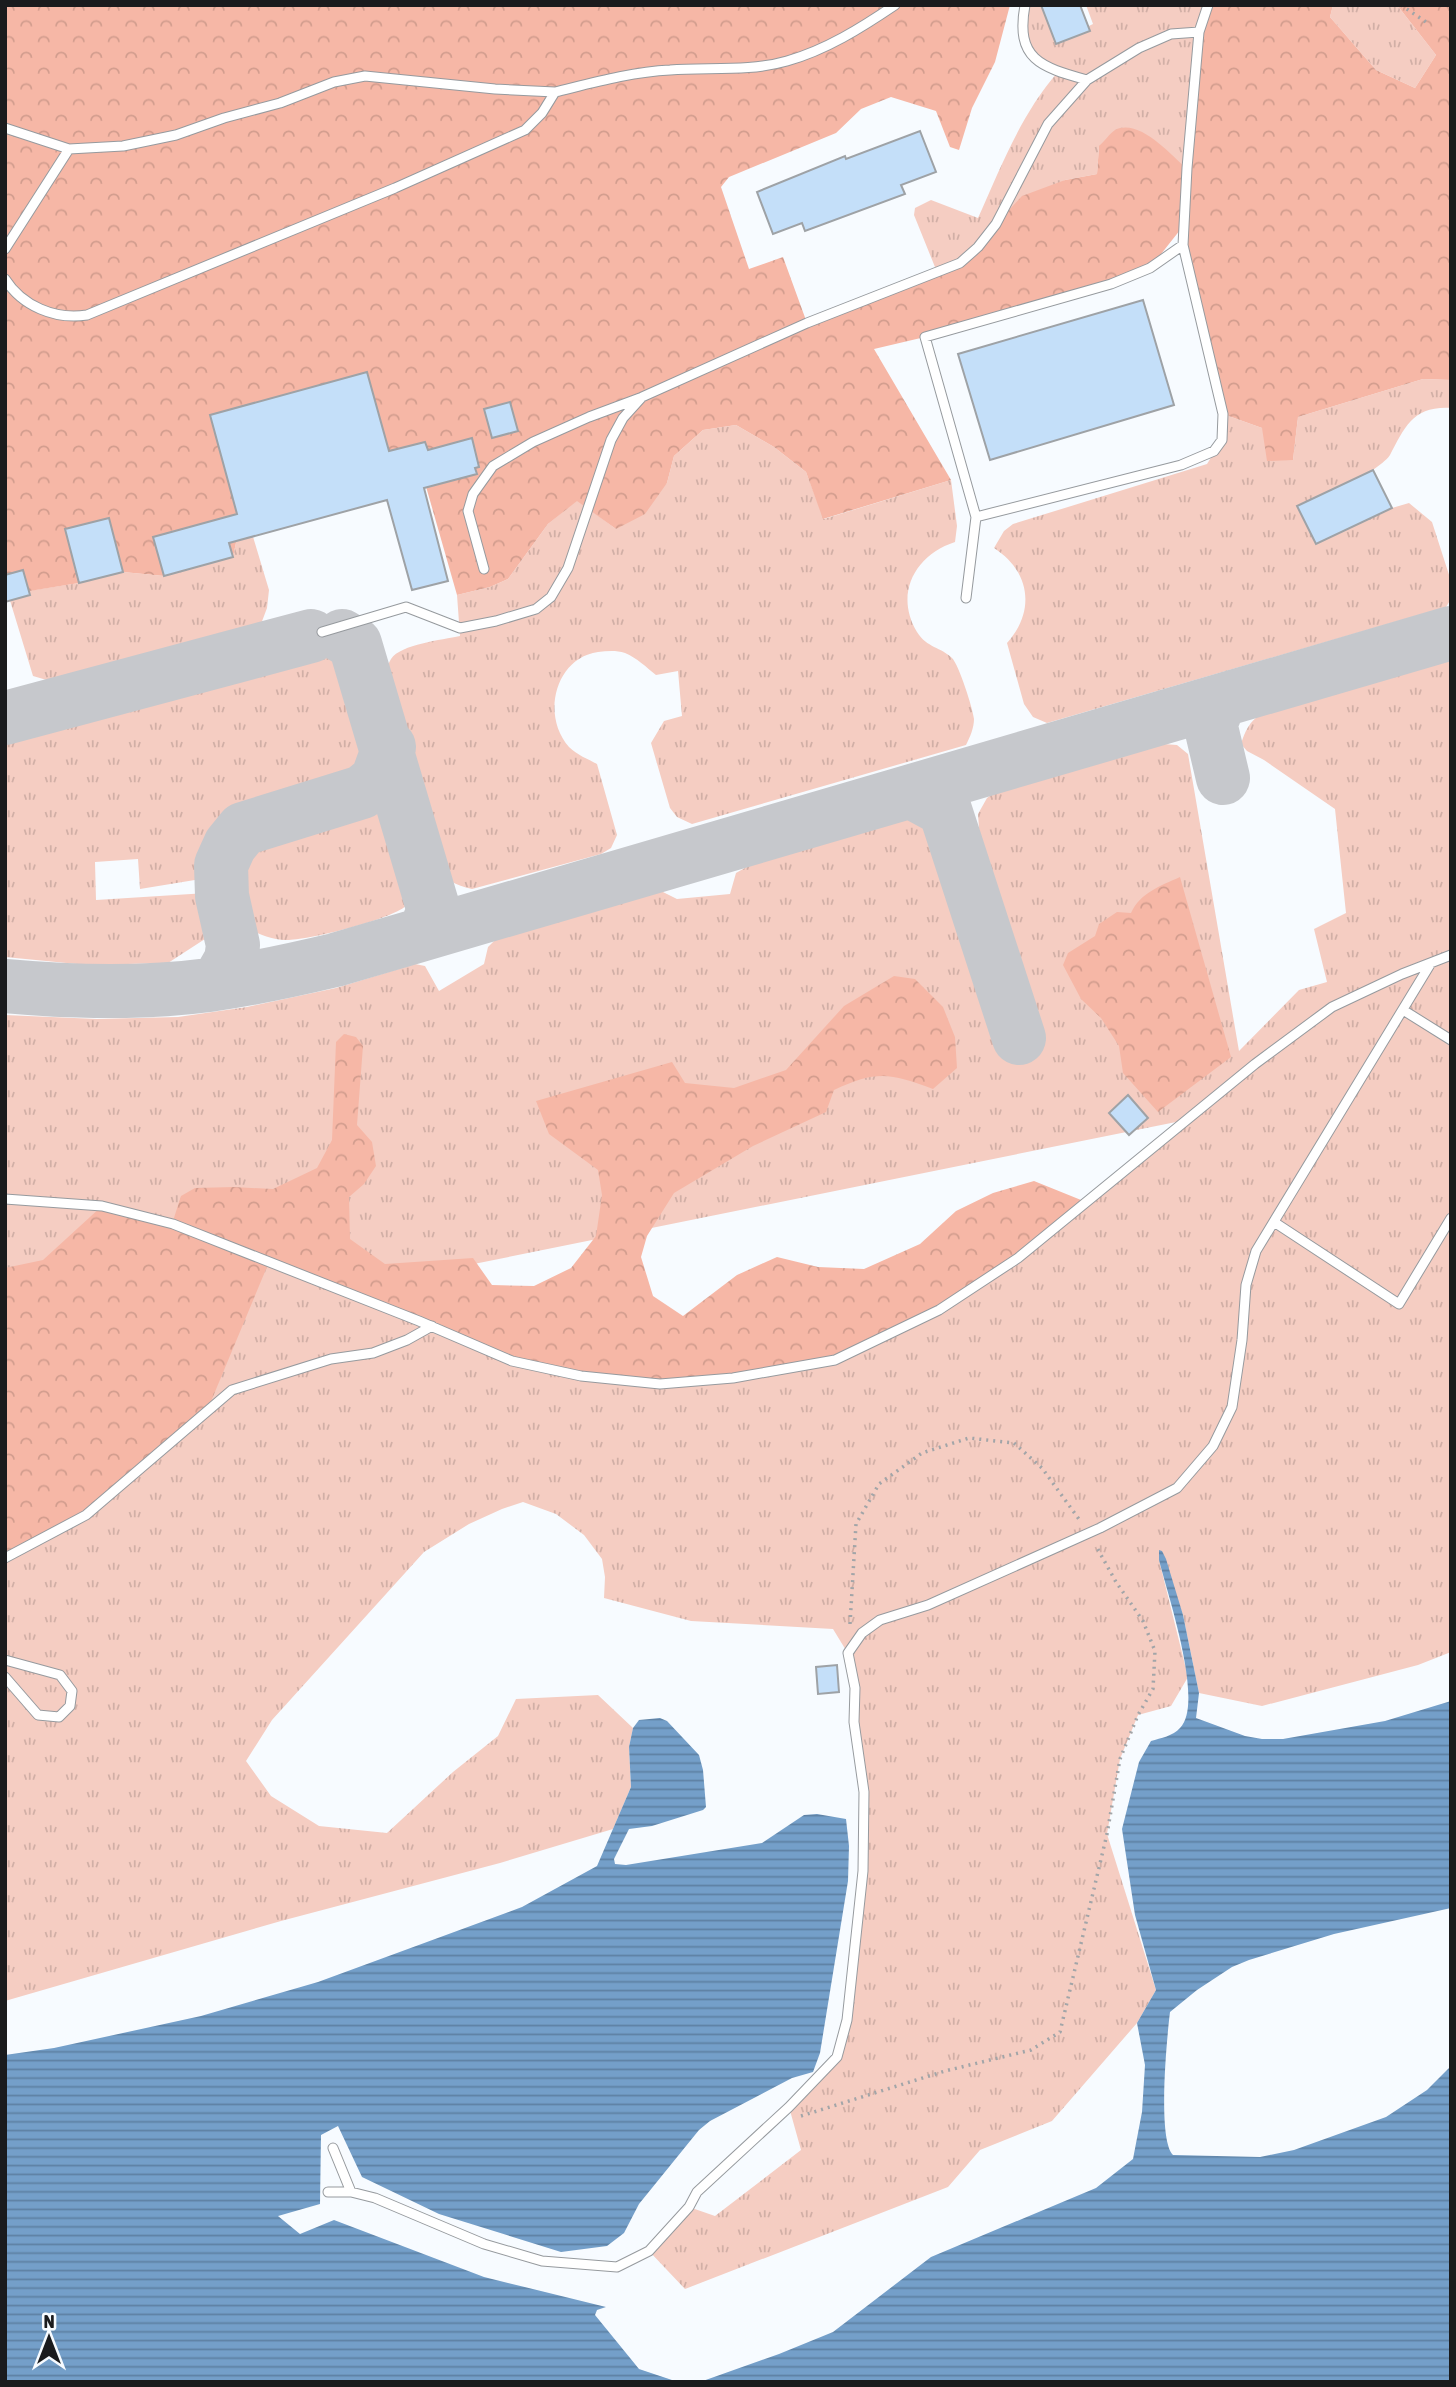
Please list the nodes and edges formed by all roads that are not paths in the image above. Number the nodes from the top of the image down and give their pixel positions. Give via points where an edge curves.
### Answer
1 (895, 5) edge
2 (1025, 5) edge
3 (1208, 5) edge
4 (1199, 32) junction
5 (1087, 80) junction
6 (555, 92) junction
7 (5, 128) edge
8 (69, 149) junction
9 (1183, 244) junction
10 (5, 249) edge
11 (5, 279) edge
12 (642, 397) junction
13 (976, 516) junction
14 (484, 569) dead end
15 (966, 598) dead end
16 (322, 632) dead end
17 (1451, 955) edge
18 (1431, 963) junction
19 (1402, 1010) junction
20 (1451, 1040) edge
21 (5, 1199) edge
22 (1451, 1218) edge
23 (1274, 1222) junction
24 (432, 1326) junction
25 (5, 1558) edge
26 (5, 1660) edge
27 (5, 1678) edge
28 (333, 2148) dead end
29 (328, 2192) dead end
30 (351, 2192) junction

1 - 6 lane via 816,51 785,62 667,70
2 - 5 lane via 1022,33 1028,52 1039,63
3 - 4 lane
4 - 5 lane via 1171,34
4 - 9 lane
5 - 12 lane via 1048,124 996,224 960,263 807,323
6 - 8 lane via 365,76 334,82 176,135 123,146
6 - 11 lane via 525,130 87,315 71,318 31,305
7 - 8 lane
8 - 10 lane
9 - 13 lane via 1223,414 1222,440 1214,451 1181,465
9 - 13 lane via 1150,268 1111,284 925,337
12 - 14 lane via 533,442 493,466 473,494 468,511
12 - 16 lane via 611,440 568,568 551,597 536,609 460,628 406,607
13 - 15 lane
17 - 18 lane
18 - 19 lane
18 - 24 lane via 1332,1007 1255,1064 1018,1258 939,1310 835,1360 733,1378 660,1384 581,1376 512,1361
19 - 20 lane
19 - 23 lane
21 - 24 lane via 102,1206 173,1224
22 - 23 lane via 1399,1304
23 - 30 lane via 1256,1251 1246,1285 1232,1407 1213,1446 1177,1488 928,1605 880,1620 862,1633 848,1653 864,1792 863,1871 847,2020 837,2057 697,2192 649,2251 617,2267 542,2261 495,2248
24 - 25 lane via 373,1353 331,1359 232,1390 86,1515
26 - 27 lane via 60,1675 72,1691 70,1706 59,1717 38,1715
28 - 30 lane
29 - 30 lane

